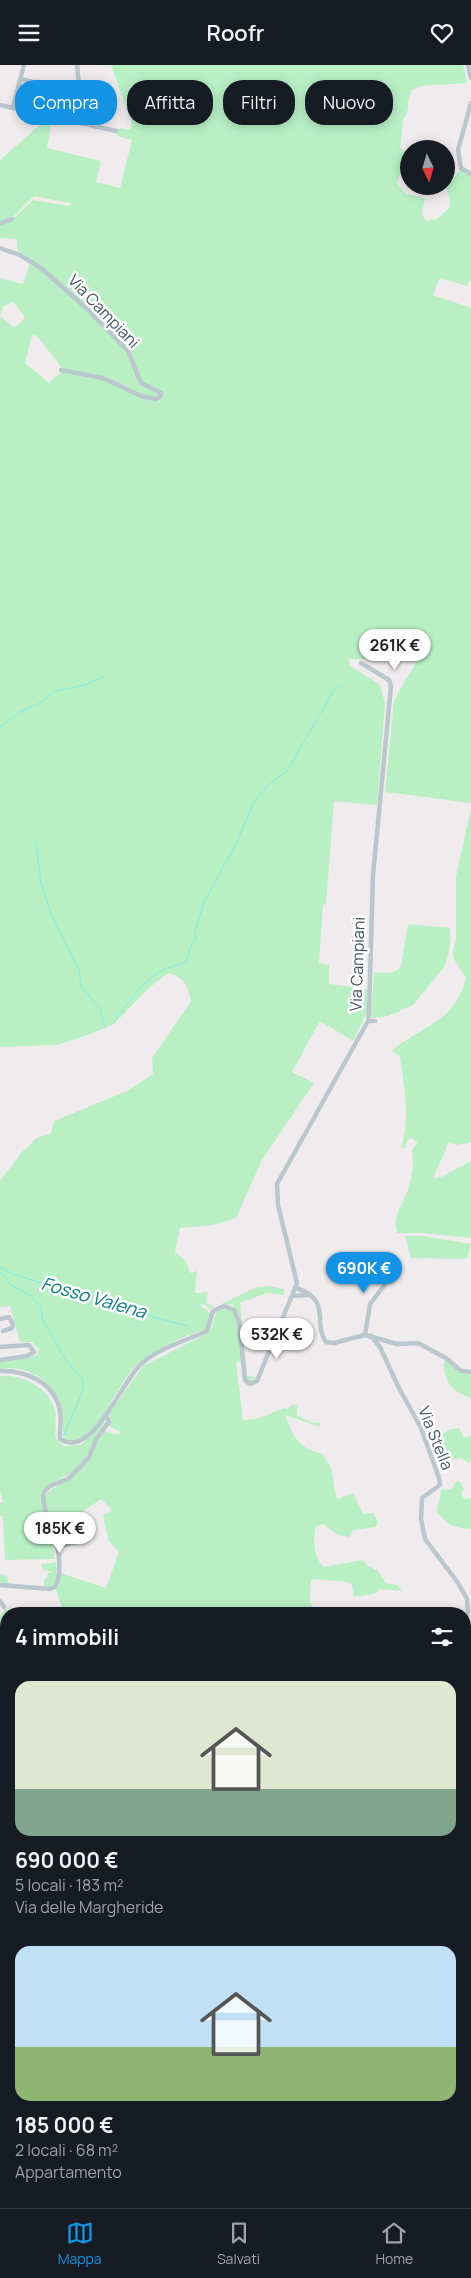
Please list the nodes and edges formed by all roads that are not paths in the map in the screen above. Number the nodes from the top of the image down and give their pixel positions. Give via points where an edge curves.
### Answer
1 (24, 65) edge
2 (78, 65) edge
3 (468, 65) edge
4 (471, 78) edge
5 (21, 79) junction
6 (25, 80) edge
7 (79, 80) edge
8 (471, 103) edge
9 (0, 105) edge
10 (13, 107) joint
11 (91, 125) edge
12 (116, 131) dead end
13 (471, 174) edge
14 (12, 219) dead end
15 (0, 224) edge
16 (0, 248) edge
17 (62, 370) dead end
18 (361, 663) dead end
19 (368, 1021) junction
20 (375, 1021) dead end
21 (397, 1269) dead end
22 (296, 1288) junction
23 (291, 1294) junction
24 (308, 1295) junction
25 (0, 1319) edge
26 (3, 1331) dead end
27 (368, 1335) junction
28 (0, 1347) edge
29 (0, 1360) edge
30 (0, 1371) edge
31 (471, 1372) edge
32 (106, 1416) junction
33 (53, 1529) junction
34 (78, 1541) dead end
35 (0, 1585) edge
36 (0, 1601) edge
37 (4, 1607) dead end
38 (467, 1607) edge

1 - 5 street
2 - 7 street
3 - 4 street
5 - 6 street
5 - 10 street
8 - 13 street via 458,150 461,167
9 - 10 street
11 - 12 street
14 - 15 street
16 - 17 street, Via Campiani via 35,264 81,303 128,351 141,383 161,393 160,397 148,398 103,378
18 - 19 street, Via Campiani via 389,679 391,686 373,875
19 - 20 street
19 - 22 street, Via Campiani via 277,1184 277,1198
21 - 27 street via 370,1304
22 - 23 street
22 - 24 street
23 - 24 street
23 - 32 street via 268,1357 254,1383 247,1383 244,1377 237,1315 232,1308 224,1306 213,1311 207,1331 141,1363 130,1375
24 - 27 street via 319,1306 326,1342
25 - 26 street via 9,1317 13,1323 12,1328
27 - 31 street via 397,1344 418,1343 446,1358 461,1371
27 - 38 street, Via Stella via 380,1347 421,1428 440,1485 422,1499 425,1539 465,1595
28 - 29 street via 25,1344 30,1345 34,1352
30 - 32 street via 34,1377 48,1389 60,1410 60,1440 70,1444 82,1441
32 - 33 street via 109,1422 89,1457 68,1479 44,1492
33 - 34 street via 64,1545
33 - 35 street via 59,1574 55,1587
36 - 37 street

